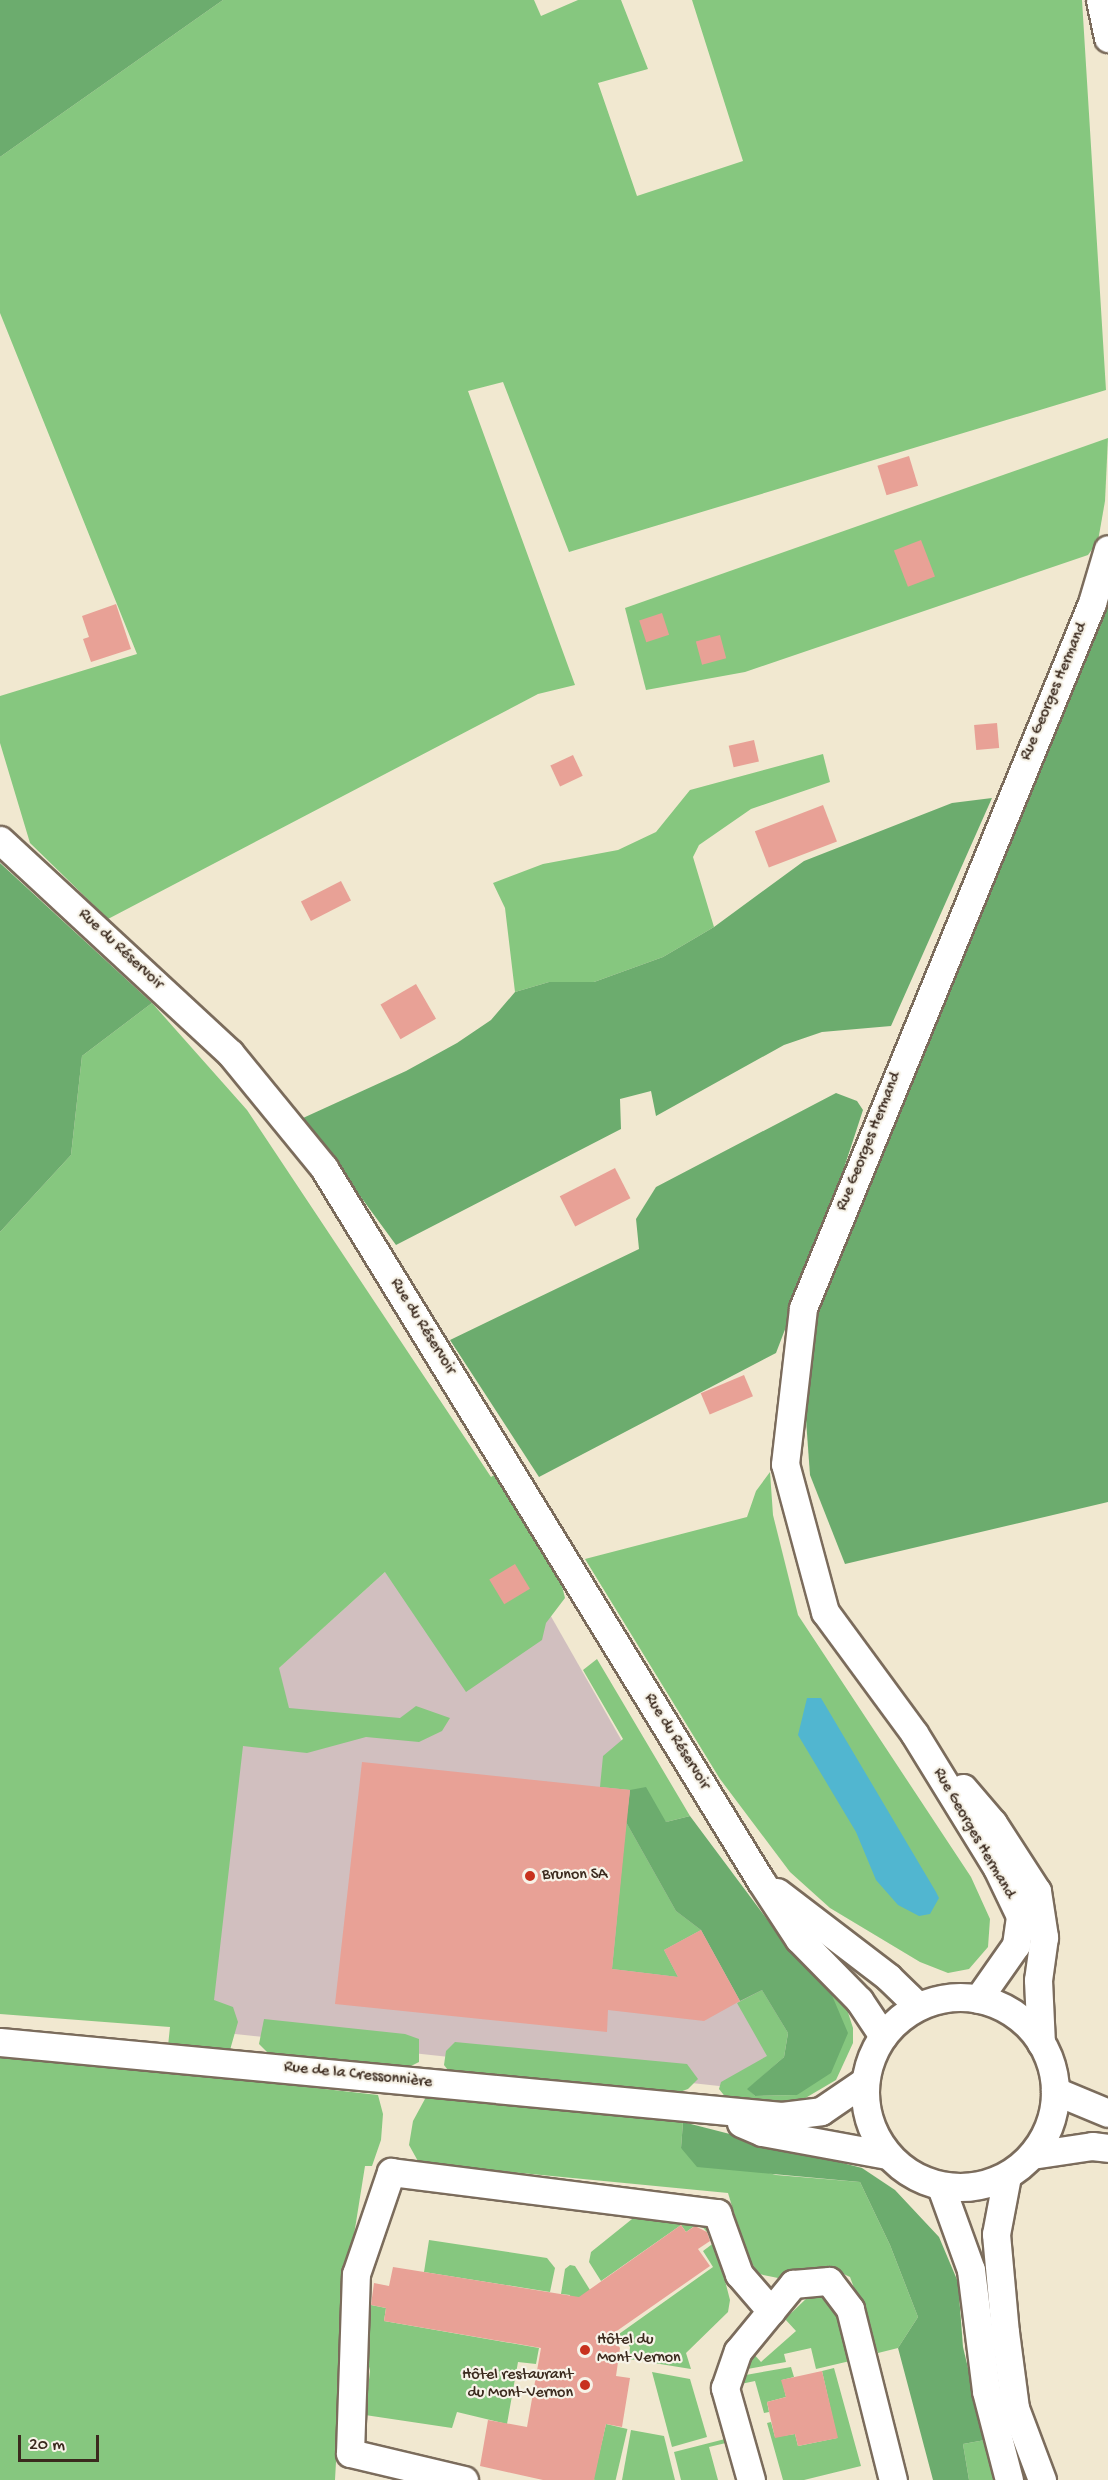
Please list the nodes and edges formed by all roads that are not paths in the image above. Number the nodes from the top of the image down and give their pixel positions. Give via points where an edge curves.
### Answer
1 (1100, 0) edge
2 (1108, 38) edge
3 (1108, 549) edge
4 (0, 840) edge
5 (914, 1732) junction
6 (761, 1881) junction
7 (978, 1999) junction
8 (918, 2006) junction
9 (883, 2036) junction
10 (0, 2042) edge
11 (1041, 2043) junction
12 (865, 2081) junction
13 (1055, 2091) junction
14 (715, 2112) junction
15 (1108, 2113) edge
16 (1108, 2148) edge
17 (887, 2155) junction
18 (1032, 2155) junction
19 (1007, 2176) junction
20 (941, 2187) junction
21 (771, 2311) junction
22 (464, 2480) edge
23 (751, 2480) edge
24 (893, 2480) edge
25 (1009, 2480) edge
26 (1042, 2480) edge

1 - 2 street
3 - 5 street, Rue Georges Hermand via 1092,603 803,1308 785,1464 825,1612
4 - 6 street, Rue du Réservoir via 230,1053 324,1168
5 - 7 street, Rue Georges Hermand via 997,1868 1020,1916 1016,1945
5 - 11 street, Rue Georges Hermand via 993,1822 1037,1892 1044,1937 1038,1980
6 - 8 street, Rue du Réservoir via 888,1977
6 - 9 street, Rue du Réservoir via 799,1938 865,2008
7 - 8 street via 934,2000
7 - 11 street via 1018,2016
8 - 9 street
9 - 12 street via 872,2055
10 - 14 street, Rue de la Cressonnière
11 - 13 street via 1052,2069
12 - 14 street, Rue de la Cressonnière via 821,2111 782,2116
12 - 17 street via 867,2116
13 - 15 street
13 - 18 street via 1047,2130
14 - 17 street, Rue de la Cressonnière via 762,2132
16 - 18 street via 1092,2146
17 - 20 street
18 - 19 street
19 - 20 street via 985,2185
19 - 26 street via 996,2234 1005,2332 1015,2408
20 - 25 street via 970,2270 986,2391
21 - 22 street via 739,2274 717,2213 391,2172 356,2274 350,2453
21 - 23 street via 738,2351 725,2388
21 - 24 street via 793,2284 829,2281 850,2309

